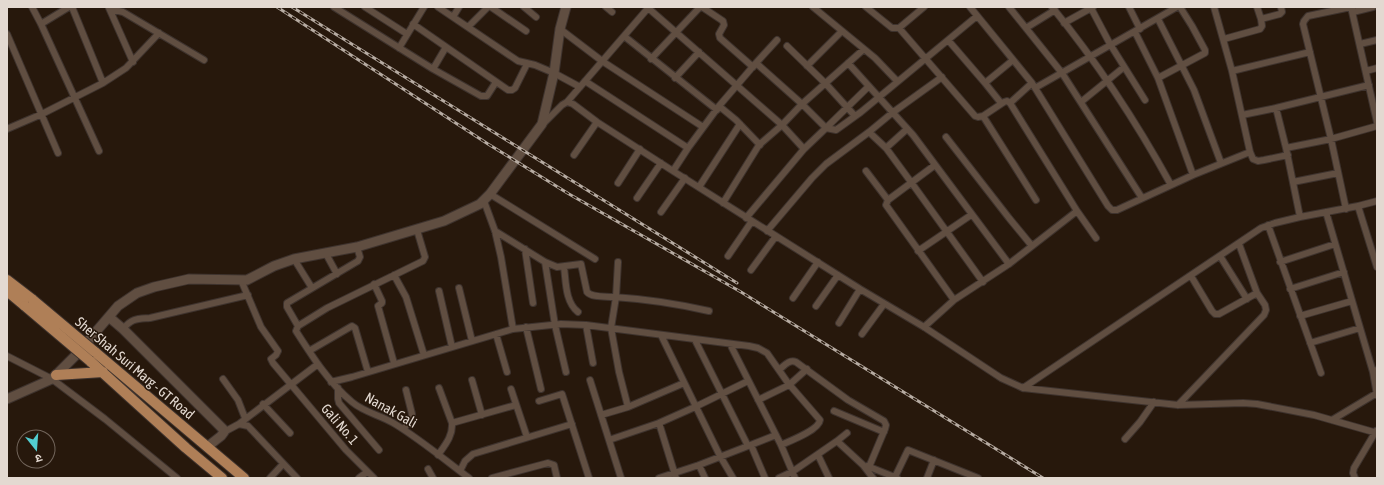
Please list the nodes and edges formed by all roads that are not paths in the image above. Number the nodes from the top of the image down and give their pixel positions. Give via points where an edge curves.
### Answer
1 (32, 7) edge
2 (70, 7) edge
3 (334, 7) edge
4 (365, 7) edge
5 (424, 7) edge
6 (438, 7) edge
7 (459, 7) edge
8 (488, 7) edge
9 (491, 7) edge
10 (524, 7) edge
11 (566, 7) edge
12 (606, 7) edge
13 (648, 7) edge
14 (701, 7) edge
15 (813, 7) edge
16 (866, 7) edge
17 (924, 7) edge
18 (970, 7) edge
19 (1009, 7) edge
20 (1129, 7) edge
21 (1177, 7) edge
22 (1180, 7) edge
23 (1214, 7) edge
24 (1257, 7) edge
25 (1281, 7) edge
26 (1373, 7) edge
27 (110, 8) edge
28 (1092, 8) edge
29 (1053, 9) edge
30 (1352, 9) edge
31 (1080, 10) edge
32 (1317, 10) edge
33 (612, 12) dead end
34 (977, 16) junction
35 (453, 17) junction
36 (536, 17) dead end
37 (1158, 19) junction
38 (1261, 19) junction
39 (1064, 23) junction
40 (41, 24) junction
41 (413, 24) junction
42 (468, 27) junction
43 (899, 28) junction
44 (1026, 28) junction
45 (560, 29) junction
46 (1138, 30) junction
47 (526, 31) dead end
48 (842, 31) junction
49 (676, 32) junction
50 (159, 33) junction
51 (7, 34) edge
52 (407, 34) junction
53 (624, 36) junction
54 (1224, 39) junction
55 (777, 40) dead end
56 (948, 40) junction
57 (1377, 40) edge
58 (1110, 44) junction
59 (1360, 44) junction
60 (787, 46) dead end
61 (446, 47) junction
62 (399, 48) junction
63 (864, 49) junction
64 (699, 52) junction
65 (1310, 52) junction
66 (1090, 56) junction
67 (926, 58) junction
68 (651, 59) junction
69 (204, 60) dead end
70 (1013, 60) junction
71 (602, 61) junction
72 (133, 62) junction
73 (848, 63) junction
74 (527, 64) junction
75 (754, 65) junction
76 (1182, 65) junction
77 (807, 66) junction
78 (1124, 66) junction
79 (1377, 68) edge
80 (433, 69) junction
81 (551, 71) junction
82 (1232, 71) junction
83 (1366, 71) junction
84 (1062, 73) junction
85 (942, 77) junction
86 (675, 78) junction
87 (1158, 78) junction
88 (585, 81) junction
89 (897, 81) junction
90 (1107, 81) junction
91 (496, 82) junction
92 (103, 83) junction
93 (985, 83) junction
94 (826, 84) junction
95 (737, 85) junction
96 (1369, 85) junction
97 (1033, 86) junction
98 (580, 87) junction
99 (868, 87) junction
100 (1374, 95) edge
101 (74, 97) junction
102 (1320, 97) junction
103 (878, 98) junction
104 (1145, 100) dead end
105 (567, 102) junction
106 (1081, 102) junction
107 (1001, 103) junction
108 (1010, 103) junction
109 (802, 104) junction
110 (847, 107) junction
111 (718, 108) junction
112 (1276, 108) junction
113 (892, 113) junction
114 (42, 114) junction
115 (1242, 115) junction
116 (855, 116) junction
117 (983, 116) junction
118 (597, 122) junction
119 (1377, 122) edge
120 (542, 124) junction
121 (740, 124) junction
122 (782, 125) junction
123 (1377, 126) edge
124 (703, 127) junction
125 (826, 128) junction
126 (7, 129) edge
127 (906, 129) junction
128 (869, 132) junction
129 (946, 137) dead end
130 (1331, 139) junction
131 (760, 145) junction
132 (688, 148) junction
133 (886, 148) junction
134 (1286, 148) junction
135 (804, 149) junction
136 (640, 150) junction
137 (99, 151) dead end
138 (58, 152) dead end
139 (1250, 152) junction
140 (574, 155) dead end
141 (1288, 155) junction
142 (661, 163) junction
143 (1221, 163) junction
144 (935, 165) junction
145 (673, 171) junction
146 (866, 171) dead end
147 (1338, 173) junction
148 (1193, 175) junction
149 (685, 178) junction
150 (911, 182) junction
151 (1293, 182) junction
152 (618, 184) dead end
153 (1171, 185) junction
154 (699, 187) junction
155 (490, 194) junction
156 (637, 198) dead end
157 (1142, 198) junction
158 (888, 200) junction
159 (1036, 200) dead end
160 (484, 201) junction
161 (1377, 201) edge
162 (723, 203) junction
163 (1358, 206) junction
164 (1346, 209) junction
165 (1077, 211) junction
166 (661, 212) dead end
167 (1326, 212) junction
168 (971, 215) junction
169 (1300, 217) junction
170 (746, 218) junction
171 (752, 221) junction
172 (1268, 225) junction
173 (418, 230) junction
174 (495, 231) junction
175 (768, 231) junction
176 (947, 232) junction
177 (776, 236) junction
178 (1096, 238) dead end
179 (1239, 244) junction
180 (1335, 244) junction
181 (1032, 246) junction
182 (357, 247) junction
183 (525, 249) junction
184 (918, 251) junction
185 (325, 252) junction
186 (728, 256) dead end
187 (1220, 256) junction
188 (294, 259) junction
189 (596, 259) dead end
190 (545, 262) junction
191 (618, 262) dead end
192 (818, 262) junction
193 (1280, 262) junction
194 (1009, 264) junction
195 (564, 267) junction
196 (1377, 267) edge
197 (751, 270) dead end
198 (1344, 272) junction
199 (337, 274) junction
200 (394, 275) junction
201 (838, 275) junction
202 (1191, 276) junction
203 (7, 280) edge
204 (241, 280) junction
205 (983, 282) junction
206 (374, 284) junction
207 (312, 288) junction
208 (460, 288) dead end
209 (860, 289) junction
210 (1290, 289) junction
211 (439, 291) dead end
212 (1257, 293) junction
213 (8, 295) edge
214 (248, 295) junction
215 (616, 297) junction
216 (793, 298) dead end
217 (1247, 299) junction
218 (954, 300) junction
219 (1352, 301) junction
220 (29, 303) junction
221 (533, 303) dead end
222 (884, 304) junction
223 (816, 306) dead end
224 (709, 311) dead end
225 (578, 312) dead end
226 (1300, 316) junction
227 (109, 317) junction
228 (839, 323) dead end
229 (555, 325) junction
230 (586, 325) junction
231 (298, 326) junction
232 (526, 327) junction
233 (924, 327) junction
234 (611, 328) junction
235 (1360, 328) junction
236 (123, 329) junction
237 (513, 329) junction
238 (496, 334) junction
239 (862, 334) dead end
240 (661, 335) junction
241 (695, 340) junction
242 (472, 341) junction
243 (1310, 343) junction
244 (730, 344) junction
245 (452, 347) junction
246 (309, 351) junction
247 (424, 355) junction
248 (93, 356) junction
249 (10, 358) edge
250 (394, 363) junction
251 (593, 363) dead end
252 (318, 364) junction
253 (807, 369) junction
254 (779, 370) junction
255 (1375, 371) edge
256 (103, 372) junction
257 (368, 372) junction
258 (507, 372) dead end
259 (566, 372) dead end
260 (1322, 373) dead end
261 (54, 377) junction
262 (223, 379) dead end
263 (472, 380) dead end
264 (590, 380) dead end
265 (748, 381) junction
266 (331, 382) junction
267 (684, 383) junction
268 (291, 385) junction
269 (789, 385) junction
270 (338, 388) junction
271 (439, 388) dead end
272 (1023, 388) junction
273 (511, 389) dead end
274 (541, 389) dead end
275 (406, 390) dead end
276 (722, 394) junction
277 (1377, 394) edge
278 (7, 399) edge
279 (758, 400) junction
280 (539, 401) dead end
281 (1154, 402) junction
282 (263, 404) junction
283 (516, 405) junction
284 (1178, 405) junction
285 (628, 407) junction
286 (695, 407) junction
287 (834, 411) dead end
288 (482, 415) junction
289 (601, 415) junction
290 (245, 418) junction
291 (1332, 420) junction
292 (452, 423) junction
293 (659, 423) junction
294 (239, 424) junction
295 (572, 424) junction
296 (404, 429) junction
297 (224, 432) junction
298 (884, 432) junction
299 (1377, 432) edge
300 (290, 433) dead end
301 (847, 433) dead end
302 (776, 435) junction
303 (527, 437) junction
304 (1125, 439) dead end
305 (609, 440) junction
306 (837, 441) junction
307 (749, 446) junction
308 (781, 446) junction
309 (207, 447) junction
310 (379, 450) dead end
311 (438, 455) junction
312 (818, 455) junction
313 (720, 456) junction
314 (934, 460) junction
315 (283, 464) junction
316 (699, 465) junction
317 (866, 466) junction
318 (428, 468) dead end
319 (460, 471) junction
320 (367, 472) junction
321 (793, 475) edge
322 (676, 476) edge
323 (173, 477) edge
324 (222, 478) edge
325 (244, 478) edge
326 (270, 478) edge
327 (297, 478) edge
328 (359, 478) edge
329 (374, 478) edge
330 (433, 478) edge
331 (469, 478) edge
332 (492, 478) edge
333 (557, 478) edge
334 (589, 478) edge
335 (621, 478) edge
336 (659, 478) edge
337 (705, 478) edge
338 (733, 478) edge
339 (765, 478) edge
340 (778, 478) edge
341 (829, 478) edge
342 (871, 478) edge
343 (896, 478) edge
344 (927, 478) edge
345 (978, 478) edge
346 (1355, 478) edge

1 - 40 street
2 - 40 street
2 - 92 street
3 - 62 street
4 - 52 street
5 - 41 street
6 - 35 street
7 - 35 street
8 - 42 street
9 - 47 street
10 - 36 street
11 - 45 street
12 - 33 street
13 - 49 street
13 - 53 street
14 - 49 street
14 - 75 street via 723,21 720,38
15 - 48 street
16 - 43 street via 892,28
17 - 43 street
18 - 34 street
19 - 44 street
20 - 46 street
21 - 37 street
22 - 76 street via 1205,52
23 - 54 street
24 - 38 street
25 - 38 street via 1280,14
26 - 30 street
27 - 50 street via 123,12
27 - 72 street
28 - 31 street
28 - 58 street
29 - 39 street
29 - 44 street
30 - 32 street
30 - 59 street
31 - 39 street
32 - 65 street via 1304,21
34 - 56 street
34 - 70 street
35 - 42 street
37 - 46 street
37 - 76 street
38 - 54 street via 1260,29
39 - 66 street
40 - 101 street
41 - 52 street
41 - 61 street
42 - 74 street via 518,61
43 - 67 street
44 - 84 street
45 - 71 street
45 - 81 street
46 - 58 street
46 - 87 street
48 - 63 street
48 - 77 street
49 - 64 street
49 - 68 street
50 - 69 street
50 - 72 street
51 - 114 street
52 - 62 street
53 - 68 street
53 - 71 street
54 - 82 street
55 - 75 street
56 - 67 street
56 - 93 street
57 - 59 street
58 - 66 street
58 - 78 street
59 - 83 street
60 - 77 street
61 - 80 street
61 - 91 street
62 - 80 street
63 - 73 street
63 - 89 street
64 - 86 street
64 - 95 street
65 - 82 street
65 - 102 street
66 - 84 street
66 - 90 street
67 - 85 street
67 - 89 street
68 - 86 street
70 - 93 street
70 - 97 street
71 - 88 street
71 - 124 street
72 - 92 street
73 - 94 street
73 - 99 street
74 - 81 street
74 - 91 street via 513,90 508,90
75 - 95 street
75 - 109 street
76 - 87 street
76 - 143 street
77 - 94 street
78 - 90 street
78 - 104 street
79 - 83 street
80 - 91 street via 484,97
81 - 98 street
81 - 120 street
82 - 115 street
83 - 96 street
84 - 97 street
84 - 106 street
85 - 113 street
85 - 117 street via 975,116
86 - 111 street
87 - 148 street
88 - 98 street
88 - 132 street
89 - 103 street
90 - 106 street
90 - 153 street
92 - 101 street
93 - 107 street
94 - 109 street
94 - 110 street
95 - 111 street
95 - 122 street
96 - 100 street
96 - 102 street
97 - 108 street
97 - 157 street via 1110,209 1117,210
98 - 105 street
99 - 103 street
99 - 110 street
100 - 119 street
101 - 114 street
101 - 137 street
102 - 112 street
102 - 130 street
103 - 113 street
103 - 116 street
105 - 118 street
105 - 120 street
106 - 157 street
107 - 108 street
107 - 117 street
108 - 165 street
109 - 122 street
109 - 125 street
110 - 116 street
110 - 125 street
111 - 121 street
111 - 124 street
112 - 115 street
112 - 134 street
113 - 127 street
113 - 128 street
114 - 126 street
114 - 138 street
115 - 139 street
116 - 125 street via 836,130
117 - 159 street
118 - 136 street
118 - 140 street
120 - 155 street
121 - 131 street
121 - 154 street
122 - 131 street
122 - 135 street
123 - 130 street
124 - 132 street
125 - 135 street
127 - 133 street
127 - 144 street
128 - 133 street
128 - 175 street via 817,173
129 - 181 street
130 - 134 street
130 - 147 street
131 - 162 street
132 - 145 street
133 - 150 street
134 - 141 street
135 - 170 street
136 - 142 street
136 - 152 street
139 - 141 street via 1253,159 1258,161
139 - 143 street
141 - 151 street
142 - 145 street
142 - 156 street
143 - 148 street
144 - 150 street
144 - 168 street
145 - 149 street
146 - 158 street
147 - 151 street
147 - 164 street
148 - 153 street
149 - 154 street
149 - 166 street
150 - 158 street
150 - 176 street
151 - 169 street
153 - 157 street
154 - 162 street
155 - 160 street
155 - 189 street
158 - 184 street via 887,206
160 - 173 street via 471,210
160 - 174 street
161 - 163 street
162 - 170 street
163 - 164 street
163 - 196 street
164 - 167 street
165 - 178 street
165 - 181 street
167 - 169 street
167 - 180 street
168 - 176 street
168 - 194 street
169 - 172 street
170 - 171 street
171 - 175 street
171 - 186 street
172 - 179 street
172 - 193 street
173 - 182 street
173 - 200 street via 424,259
174 - 183 street
174 - 237 street
175 - 177 street
176 - 184 street
176 - 205 street
177 - 192 street
177 - 197 street
179 - 187 street
179 - 212 street
180 - 193 street
180 - 198 street
181 - 194 street
182 - 185 street
182 - 199 street via 360,259
183 - 190 street
183 - 221 street
184 - 218 street
185 - 188 street
185 - 199 street
187 - 202 street
187 - 217 street
188 - 204 street via 274,266 255,277
188 - 207 street
190 - 195 street
190 - 229 street
191 - 215 street
192 - 201 street
192 - 216 street
193 - 210 street
194 - 205 street
195 - 215 street via 581,264 589,294
195 - 225 street via 569,299
198 - 210 street
198 - 219 street
199 - 207 street
200 - 206 street
200 - 247 street via 406,297
201 - 209 street
201 - 223 street
202 - 217 street via 1215,314
202 - 272 street
203 - 220 main road, Sher Shah Suri Marg - GT Road
204 - 214 street
204 - 227 street via 189,279 154,287 125,300
205 - 218 street
206 - 231 street
206 - 250 street via 382,301 378,306
207 - 231 street via 287,303
208 - 242 street
209 - 222 street
209 - 228 street
210 - 226 street
211 - 245 street
212 - 217 street
212 - 284 street via 1266,305 1264,315
213 - 220 main road, Sher Shah Suri Marg - GT Road
214 - 236 street via 154,317 134,319
214 - 268 street, Gali No. 1 via 261,327 278,351 272,357 273,363
215 - 224 street via 683,305
215 - 234 street
218 - 233 street
219 - 226 street
219 - 235 street
220 - 248 main road, Sher Shah Suri Marg - GT Road, bridge
222 - 233 street
222 - 239 street
226 - 243 street
227 - 236 street
227 - 261 street
229 - 230 street
229 - 232 street
229 - 259 street
230 - 234 street
230 - 251 street
231 - 246 street, Nanak Gali via 296,330
232 - 237 street
232 - 274 street
233 - 272 street via 1001,378
234 - 240 street
234 - 285 street
235 - 243 street
235 - 255 street
236 - 297 street
237 - 238 street
238 - 242 street
238 - 258 street
240 - 241 street
240 - 267 street
241 - 244 street
241 - 276 street
242 - 245 street
243 - 260 street
244 - 254 street via 763,350
244 - 265 street
245 - 247 street
246 - 252 street, Nanak Gali
246 - 257 street via 352,326 355,328
247 - 250 street
248 - 256 main road, Sher Shah Suri Marg - GT Road
248 - 309 main road, Sher Shah Suri Marg - GT Road
249 - 261 street via 35,371
250 - 257 street
252 - 266 street, Nanak Gali
252 - 268 street
253 - 254 street via 793,361
253 - 269 street
253 - 298 street via 848,400 884,421
254 - 269 street
255 - 277 street
256 - 261 main road
256 - 324 main road, Sher Shah Suri Marg - GT Road
257 - 266 street
261 - 278 street
261 - 323 street
262 - 290 street via 236,397
263 - 288 street
264 - 289 street
265 - 276 street
265 - 279 street
266 - 270 street, Nanak Gali
267 - 285 street
267 - 286 street
268 - 282 street
268 - 320 street, Gali No. 1
269 - 279 street
269 - 308 street via 820,422 806,433
270 - 296 street, Nanak Gali via 351,402
270 - 310 street via 339,403
271 - 292 street
272 - 281 street
273 - 283 street
275 - 296 street via 412,414
276 - 286 street
276 - 307 street
277 - 291 street
279 - 302 street
280 - 295 street via 562,394
281 - 284 street
281 - 304 street
282 - 290 street
282 - 300 street
283 - 288 street
283 - 303 street
284 - 291 street via 1257,404
285 - 289 street
286 - 293 street
286 - 313 street
287 - 298 street
288 - 292 street
289 - 305 street
290 - 294 street
291 - 299 street
292 - 311 street via 451,434
293 - 305 street
293 - 322 street
294 - 297 street
294 - 315 street via 248,426
295 - 303 street
295 - 334 street
296 - 311 street, Nanak Gali
297 - 309 street
298 - 317 street
299 - 346 street via 1354,468
301 - 306 street
302 - 307 street
302 - 308 street
303 - 319 street via 473,454 465,461
305 - 335 street
306 - 312 street
306 - 317 street
307 - 313 street
307 - 339 street
308 - 321 street
309 - 325 main road, Sher Shah Suri Marg - GT Road
311 - 319 street, Nanak Gali
312 - 321 street
312 - 341 street
313 - 316 street
313 - 338 street
314 - 343 street via 908,450
314 - 344 street
314 - 345 street
315 - 326 street
315 - 327 street
316 - 322 street
316 - 337 street
317 - 342 street
317 - 343 street
318 - 330 street
319 - 331 street, Nanak Gali
320 - 328 street
320 - 329 street, Gali No. 1
321 - 340 street
322 - 336 street
332 - 333 street via 548,463 554,465

